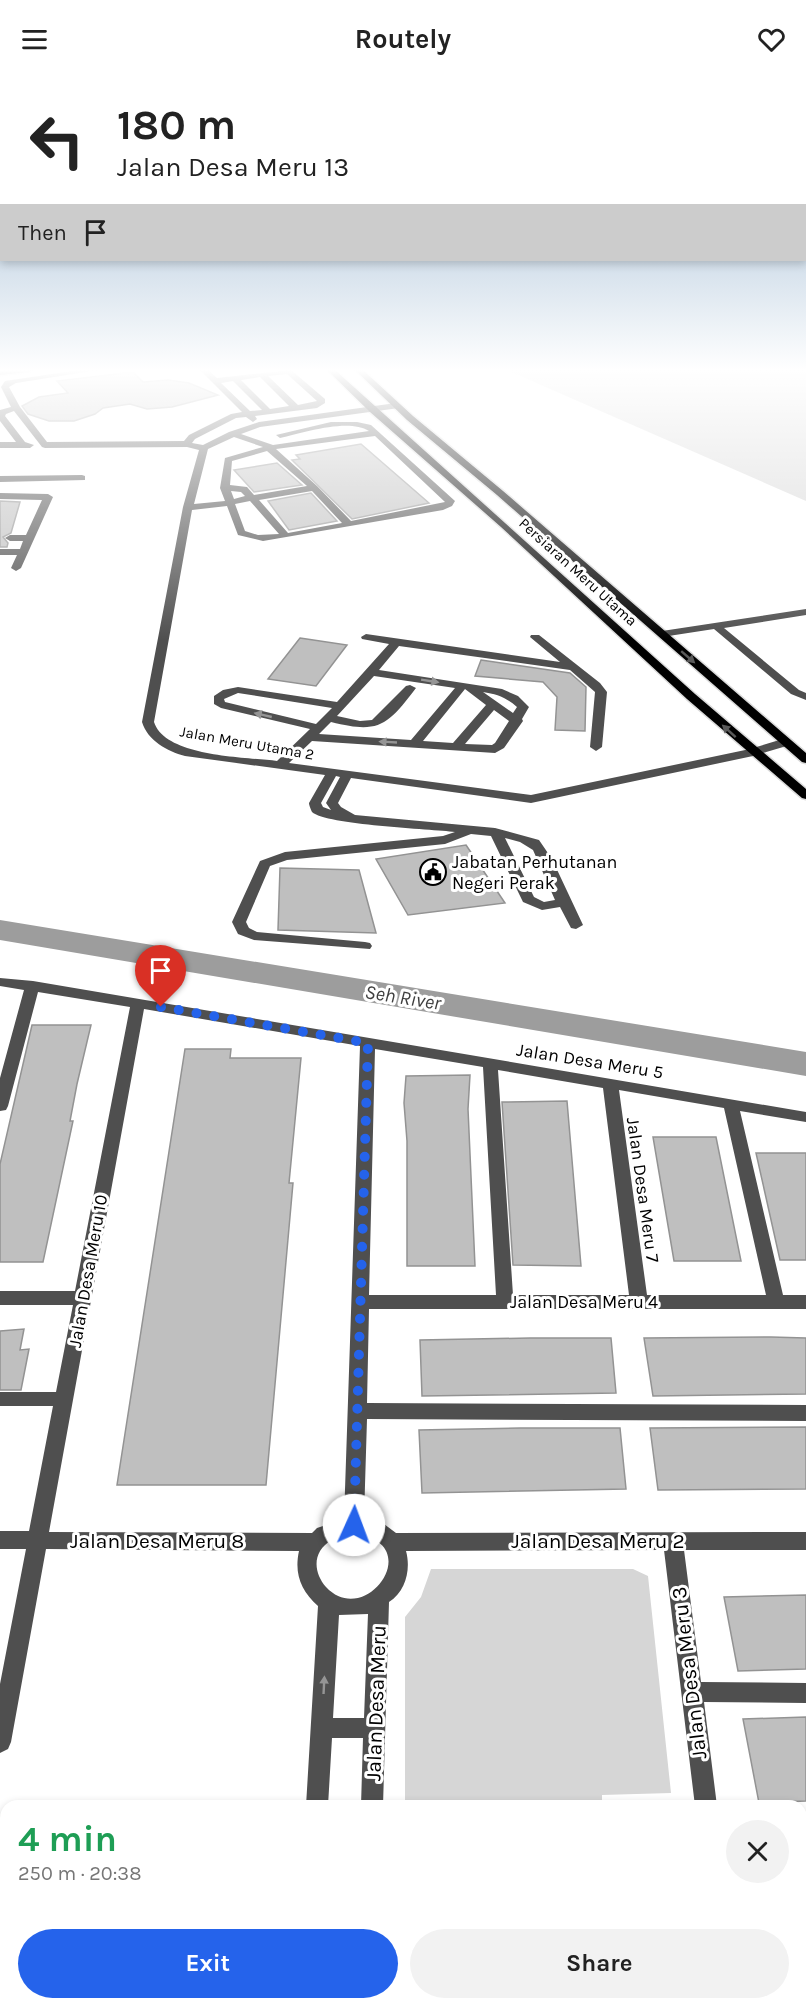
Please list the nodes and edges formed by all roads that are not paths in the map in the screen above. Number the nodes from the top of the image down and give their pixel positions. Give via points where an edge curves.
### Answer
1 (201, 460) edge
2 (228, 460) edge
3 (283, 460) edge
4 (406, 460) edge
5 (429, 460) edge
6 (459, 460) edge
7 (0, 478) edge
8 (82, 478) dead end
9 (225, 488) junction
10 (314, 488) junction
11 (0, 496) edge
12 (252, 498) junction
13 (231, 503) junction
14 (188, 507) junction
15 (349, 525) junction
16 (286, 536) junction
17 (10, 537) dead end
18 (30, 538) junction
19 (0, 552) edge
20 (24, 552) junction
21 (16, 568) dead end
22 (806, 612) edge
23 (716, 626) junction
24 (662, 634) junction
25 (366, 637) dead end
26 (535, 637) dead end
27 (396, 642) junction
28 (573, 668) junction
29 (373, 672) junction
30 (465, 687) junction
31 (410, 688) dead end
32 (806, 697) edge
33 (492, 705) junction
34 (341, 706) junction
35 (330, 718) junction
36 (517, 721) junction
37 (320, 728) junction
38 (310, 737) junction
39 (786, 742) junction
40 (416, 743) junction
41 (457, 746) junction
42 (596, 747) dead end
43 (753, 752) junction
44 (806, 759) edge
45 (280, 765) junction
46 (332, 773) junction
47 (347, 775) junction
48 (806, 795) edge
49 (352, 818) junction
50 (470, 830) junction
51 (495, 832) junction
52 (562, 898) junction
53 (576, 925) dead end
54 (365, 946) dead end
55 (0, 982) edge
56 (33, 986) junction
57 (138, 1003) junction
58 (368, 1043) junction
59 (490, 1064) junction
60 (610, 1084) junction
61 (731, 1104) junction
62 (0, 1106) edge
63 (806, 1117) edge
64 (0, 1298) edge
65 (83, 1298) junction
66 (362, 1302) junction
67 (505, 1302) junction
68 (639, 1302) junction
69 (776, 1302) junction
70 (806, 1302) edge
71 (0, 1399) edge
72 (64, 1399) junction
73 (358, 1411) junction
74 (806, 1413) edge
75 (354, 1525) junction
76 (0, 1540) edge
77 (39, 1540) junction
78 (673, 1540) junction
79 (806, 1541) edge
80 (315, 1542) junction
81 (391, 1542) junction
82 (379, 1599) junction
83 (329, 1602) junction
84 (692, 1692) junction
85 (806, 1693) edge
86 (322, 1728) junction
87 (376, 1728) junction
88 (0, 1742) edge
89 (317, 1800) edge
90 (372, 1800) edge
91 (705, 1800) edge

1 - 14 street, Jalan Meru Utama 2
2 - 9 street
3 - 10 street
4 - 15 street via 449,504
43 -> 5 main road, Persiaran Meru Utama
6 - 24 main road, Persiaran Meru Utama
7 - 8 street
9 - 12 street via 243,489
9 - 13 street
10 - 12 street
10 - 15 street
11 - 18 street via 48,497
12 - 13 street
12 - 16 street
13 - 14 street
13 - 16 street via 241,533 262,539
14 - 45 street, Jalan Meru Utama 2 via 149,727 165,743 185,752
15 - 16 street
17 - 18 street
18 - 20 street
19 - 20 street
20 - 21 street
22 - 23 street
23 - 24 street
23 - 32 street
24 -> 39 main road, Persiaran Meru Utama
25 - 27 street
26 - 28 street
27 - 28 street
27 - 29 street
28 - 42 street via 601,692
29 -> 30 street
29 - 34 street
30 - 33 street
30 - 36 street via 498,691 514,698 523,707
30 - 40 street
31 - 35 street via 372,725
33 - 36 street
33 - 41 street
34 - 35 street
37 -> 34 street via 225,706 218,701 221,688
35 - 37 street
36 - 41 street via 497,748
37 - 38 street
40 -> 38 street
38 - 45 street
39 - 43 street, Jalan Meru Utama 2
39 - 44 main road, Persiaran Meru Utama
40 - 41 street
43 - 47 street, Jalan Meru Utama 2 via 531,799
43 - 48 main road, Persiaran Meru Utama
45 - 46 street, Jalan Meru Utama 2
46 - 47 street, Jalan Meru Utama 2
46 - 49 street via 315,803 317,809
47 - 49 street via 332,803
49 - 50 street
50 - 51 street
50 - 54 street via 445,840 285,856 265,864 239,922 243,930 254,936
51 - 52 street via 526,837 535,843
51 - 52 street via 528,899 542,906 560,903
52 - 53 street
55 - 56 street, Jalan Desa Meru 5
56 - 57 street, Jalan Desa Meru 5
56 - 62 street
57 - 58 street, Jalan Desa Meru 5
57 - 65 street, Jalan Desa Meru 10
58 - 59 street, Jalan Desa Meru 5
58 - 66 street
59 - 60 street, Jalan Desa Meru 5
59 - 67 street
60 - 61 street, Jalan Desa Meru 5
60 - 68 street, Jalan Desa Meru 7
61 - 63 street, Jalan Desa Meru 5
61 - 69 street
64 - 65 street
65 - 72 street, Jalan Desa Meru 10
66 - 67 street, Jalan Desa Meru 4
66 - 73 street
67 - 68 street, Jalan Desa Meru 4
68 - 69 street, Jalan Desa Meru 4
69 - 70 street, Jalan Desa Meru 4
71 - 72 street
72 - 77 street, Jalan Desa Meru 10
73 - 74 street
73 - 75 street
75 - 80 street via 339,1527
75 - 81 street via 381,1533
76 - 77 street, Jalan Desa Meru 8
77 - 80 street, Jalan Desa Meru 8
77 - 88 street, Jalan Desa Meru 10
78 - 79 street, Jalan Desa Meru 2
78 - 81 street, Jalan Desa Meru 2
78 - 84 street, Jalan Desa Meru 3
80 - 83 street via 308,1552 306,1575 318,1596
81 - 82 street via 399,1565 393,1584
82 - 83 street via 354,1607
82 - 87 street, Jalan Desa Meru
86 -> 83 street
84 - 85 street
84 - 91 street, Jalan Desa Meru 3
86 - 87 street
86 - 89 street
87 - 90 street, Jalan Desa Meru

